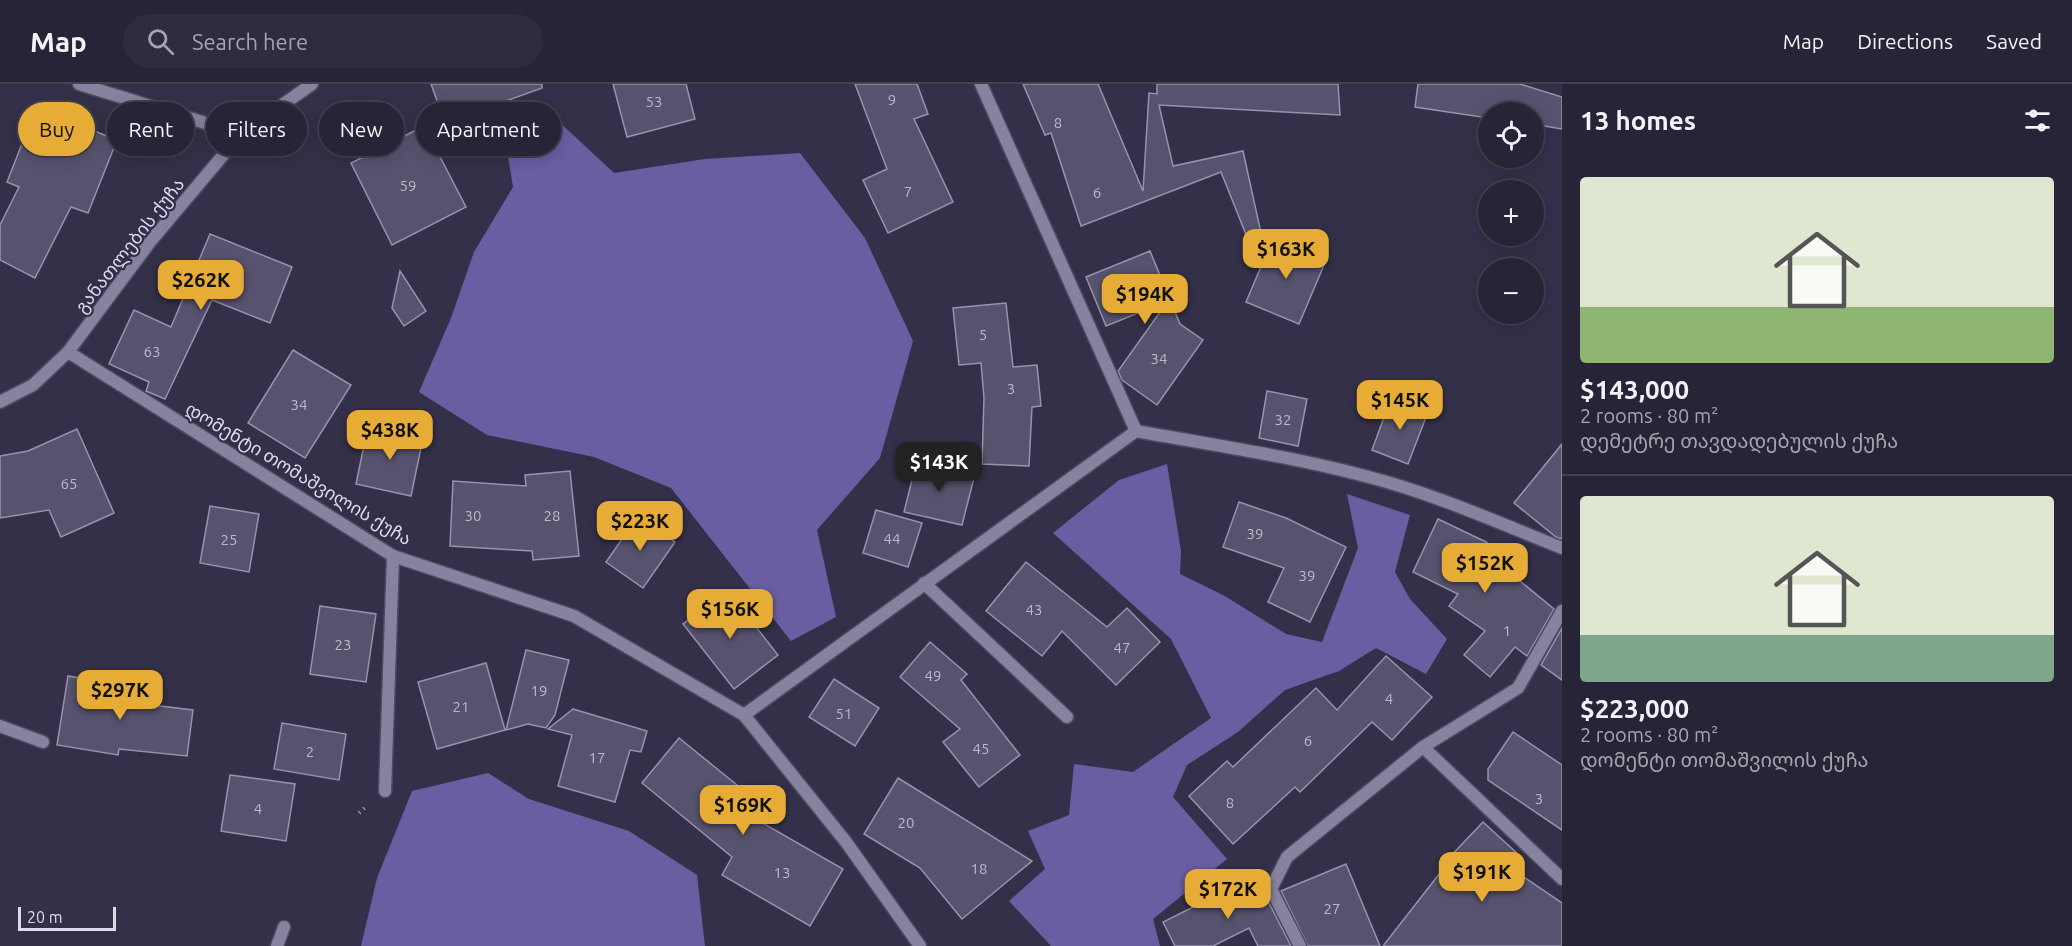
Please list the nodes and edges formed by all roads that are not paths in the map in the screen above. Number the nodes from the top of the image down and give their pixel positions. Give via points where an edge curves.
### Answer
1 (79, 84) edge
2 (312, 84) edge
3 (981, 84) edge
4 (286, 102) edge
5 (206, 123) edge
6 (222, 156) edge
7 (68, 352) junction
8 (0, 402) edge
9 (1136, 432) junction
10 (1562, 548) edge
11 (393, 556) junction
12 (924, 583) junction
13 (1562, 612) edge
14 (744, 715) junction
15 (1067, 717) dead end
16 (0, 726) edge
17 (43, 742) dead end
18 (1423, 747) junction
19 (384, 791) dead end
20 (1562, 879) edge
21 (284, 927) dead end
22 (277, 946) edge
23 (920, 946) edge
24 (1300, 946) edge

1 - 5 street
2 - 4 street, განათლების ქუჩა
3 - 9 street
6 - 7 street, განათლების ქუჩა via 150,242
7 - 8 street, განათლების ქუჩა via 33,385
7 - 11 street, დომენტი თომაშვილის ქუჩა
9 - 10 street via 1366,476 1460,507
9 - 12 street
11 - 14 street, დომენტი თომაშვილის ქუჩა via 574,616
11 - 19 street
12 - 14 street
12 - 15 street
13 - 18 street via 1518,688
14 - 23 street, დომენტი თომაშვილის ქუჩა via 846,842
16 - 17 street
18 - 20 street
18 - 24 street via 1287,857 1270,889
21 - 22 street

